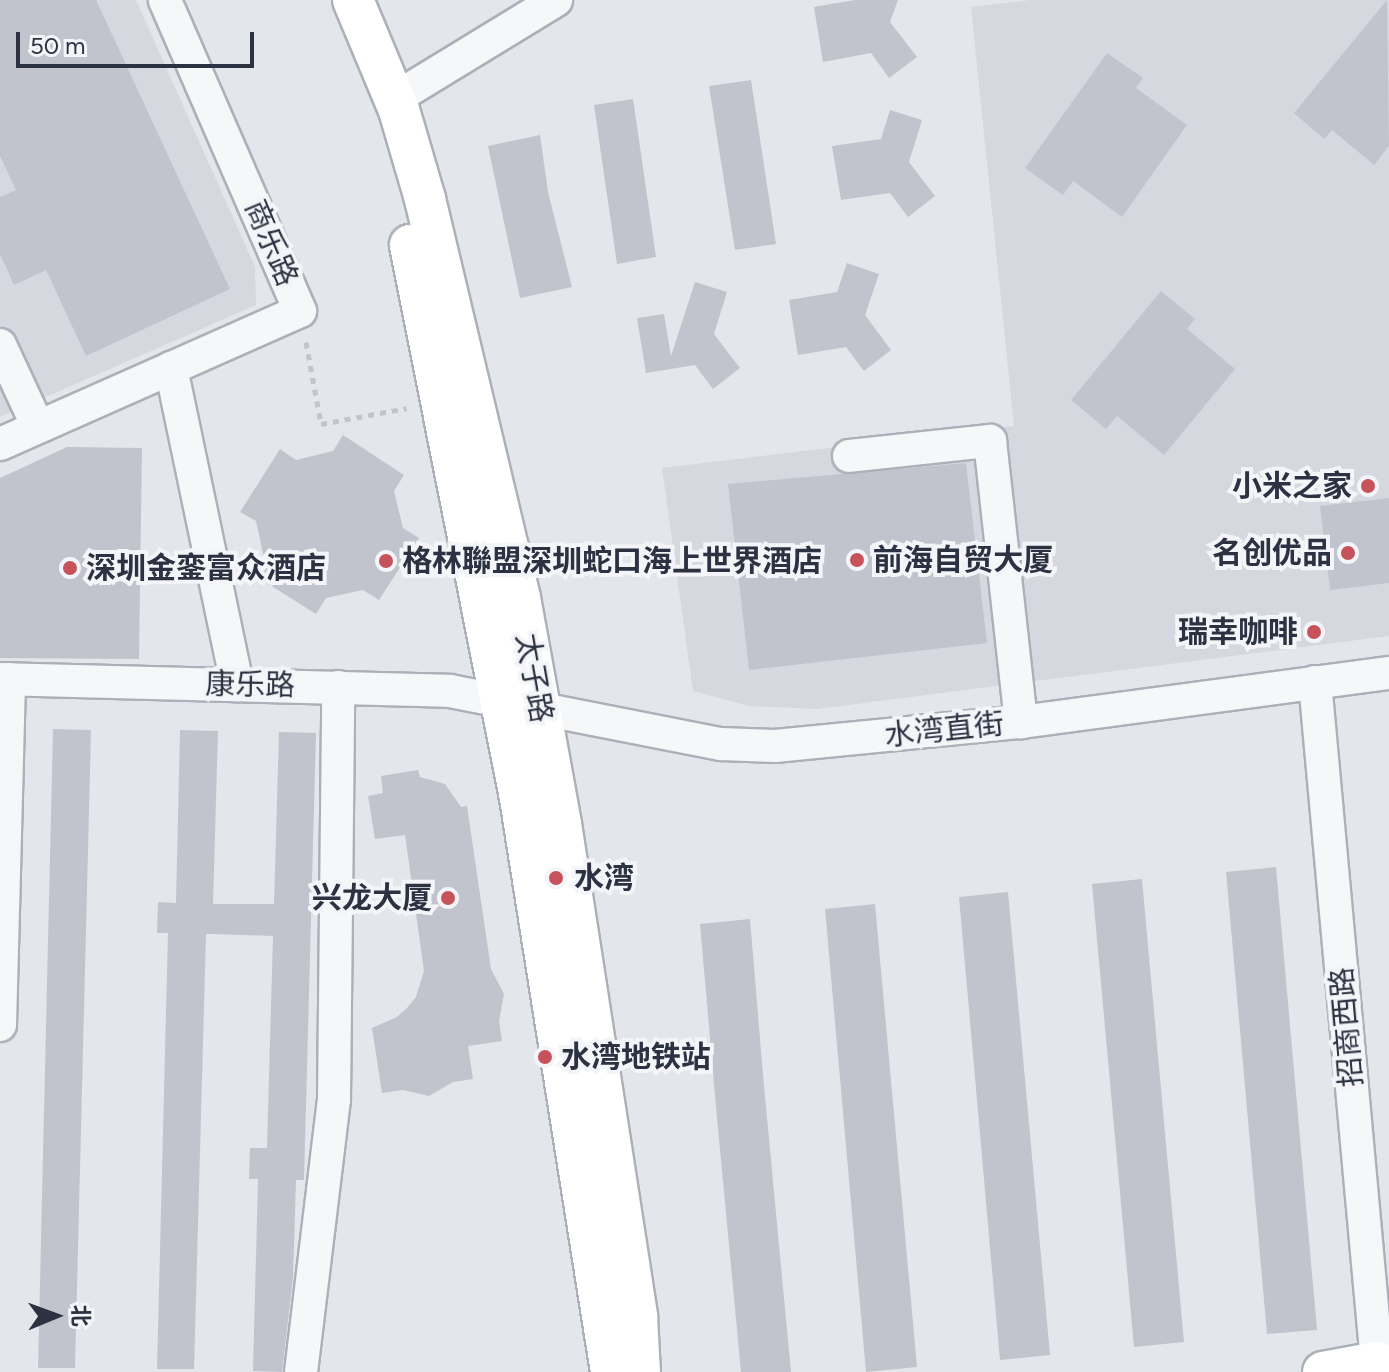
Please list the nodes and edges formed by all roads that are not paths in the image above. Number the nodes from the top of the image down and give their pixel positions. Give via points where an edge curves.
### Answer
1 (165, 0) edge
2 (325, 0) edge
3 (353, 0) edge
4 (556, 0) edge
5 (394, 99) junction
6 (0, 345) edge
7 (171, 368) junction
8 (38, 427) junction
9 (0, 444) edge
10 (849, 456) dead end
11 (1389, 673) edge
12 (4, 679) edge
13 (1315, 682) junction
14 (237, 685) junction
15 (338, 687) junction
16 (500, 698) junction
17 (539, 706) junction
18 (1021, 722) junction
19 (0, 1025) edge
20 (1382, 1367) edge
21 (301, 1372) edge
22 (611, 1372) edge
23 (640, 1372) edge
24 (1323, 1372) edge

1 - 7 street, 商乐路 via 300,311
2 - 16 main road, 太子路 via 390,167 417,275
3 - 5 main road, 太子路
4 - 5 street
5 - 17 main road, 太子路 via 452,306 520,598
6 - 8 street
7 - 8 street, 商乐路
7 - 14 street
8 - 9 street, 商乐路
10 - 18 street via 990,441
11 - 13 street, 水湾直街
12 - 14 street, 康乐路
12 - 19 street
13 - 18 street, 水湾直街
13 - 20 street, 招商西路
14 - 15 street, 康乐路
15 - 16 street, 康乐路 via 433,689
15 - 21 street via 334,1100
16 - 17 street, 水湾直街
16 - 22 main road, 太子路 via 551,979
17 - 18 street, 水湾直街 via 748,746
17 - 23 main road, 太子路 via 637,1317
20 - 24 main road

